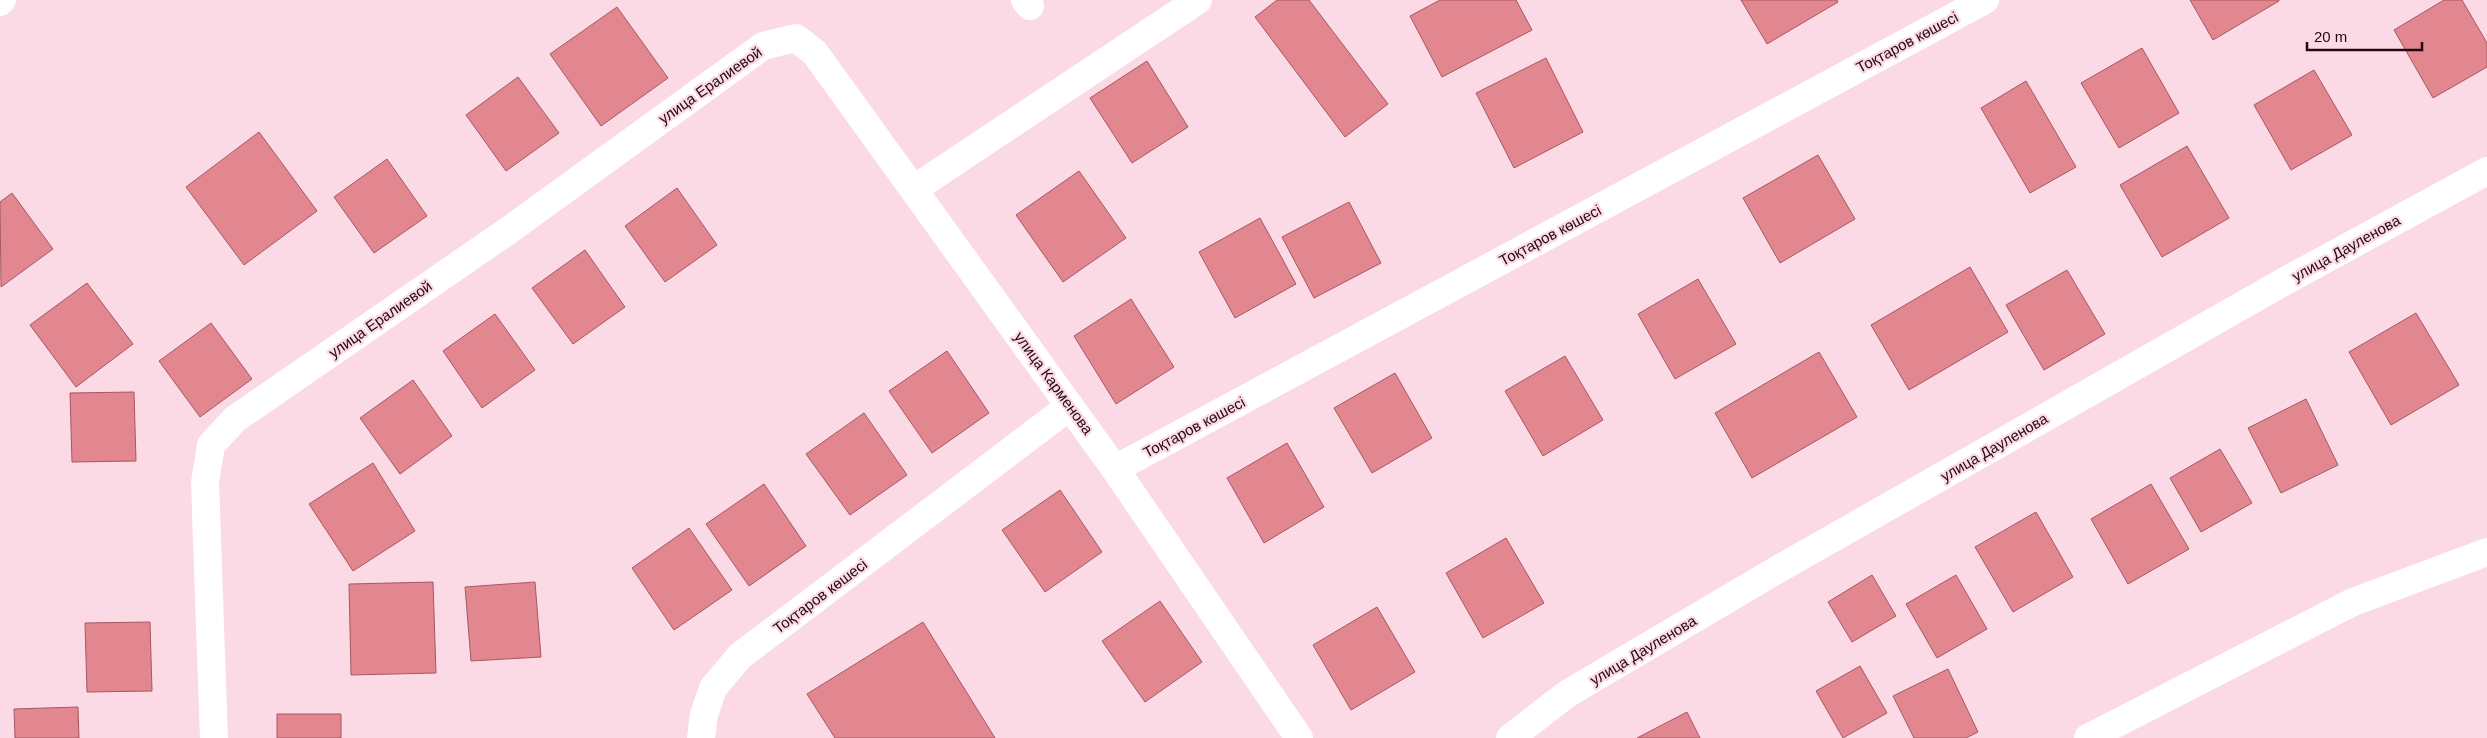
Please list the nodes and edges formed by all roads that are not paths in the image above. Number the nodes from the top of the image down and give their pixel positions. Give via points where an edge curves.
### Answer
1 (1198, 0) edge
2 (1985, 0) edge
3 (796, 38) joint
4 (2487, 171) edge
5 (914, 189) junction
6 (1070, 406) junction
7 (1115, 469) junction
8 (2487, 552) edge
9 (214, 738) edge
10 (702, 738) edge
11 (1299, 738) edge
12 (1510, 738) edge
13 (2088, 738) edge

1 - 5 street
2 - 7 street, Тоқтаров көшесі
3 - 5 street, улица Карменова via 815,53
3 - 9 street, улица Ералиевой via 763,46 512,228 235,419 211,445 205,483
4 - 12 street, улица Дауленова via 2287,280 1775,571 1567,694
5 - 6 street, улица Карменова
6 - 7 street, улица Карменова
6 - 10 street, Тоқтаров көшесі via 740,656 713,688 704,715
7 - 11 street, улица Карменова
8 - 13 street via 2353,602

